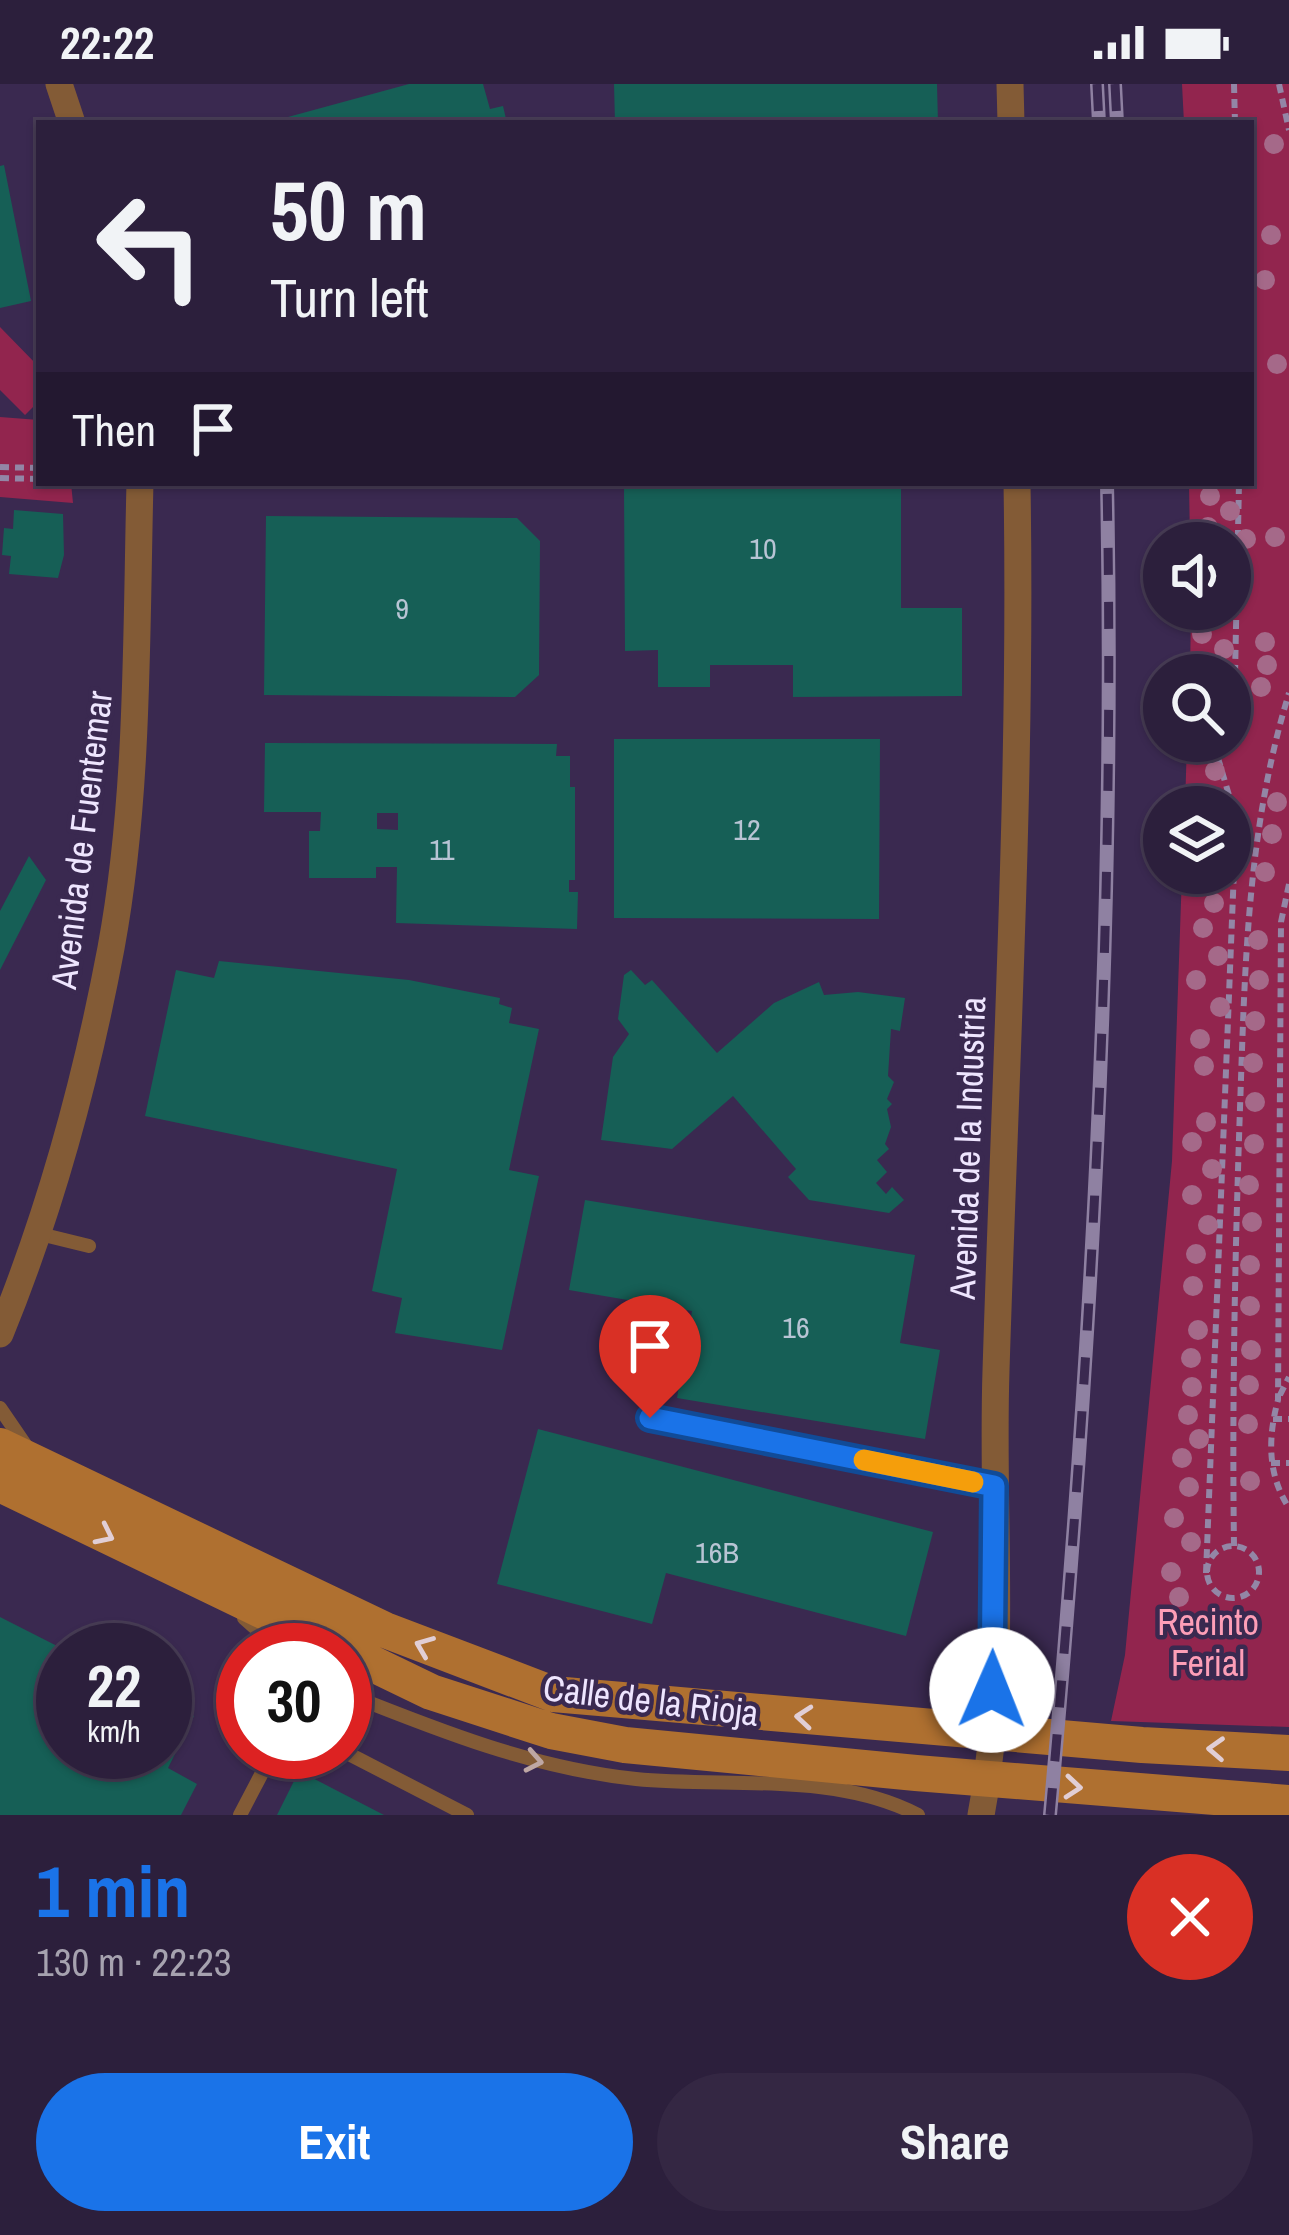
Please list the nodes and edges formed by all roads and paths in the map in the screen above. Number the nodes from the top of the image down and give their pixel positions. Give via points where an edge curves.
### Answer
1 (59, 84) edge
2 (1010, 84) edge
3 (1234, 84) edge
4 (1279, 84) edge
5 (71, 120) edge
6 (1011, 120) edge
7 (1235, 120) edge
8 (1289, 130) edge
9 (0, 467) edge
10 (36, 468) edge
11 (0, 478) edge
12 (36, 479) edge
13 (140, 486) edge
14 (1017, 486) edge
15 (1239, 486) edge
16 (1235, 654) edge
17 (1289, 693) edge
18 (1219, 762) edge
19 (1289, 884) edge
20 (40, 1234) junction
21 (89, 1246) dead end
22 (0, 1334) edge
23 (1289, 1377) edge
24 (1278, 1400) junction
25 (0, 1408) edge
26 (650, 1418) dead end
27 (1273, 1419) junction
28 (1289, 1419) edge
29 (0, 1446) edge
30 (1271, 1462) junction
31 (1289, 1463) edge
32 (0, 1484) edge
33 (994, 1486) junction
34 (49, 1489) junction
35 (0, 1507) edge
36 (1289, 1508) edge
37 (1234, 1546) junction
38 (1206, 1573) junction
39 (199, 1580) junction
40 (249, 1623) edge
41 (372, 1703) edge
42 (1289, 1753) edge
43 (372, 1766) edge
44 (259, 1779) edge
45 (1289, 1803) edge
46 (240, 1815) edge
47 (467, 1815) edge
48 (918, 1815) edge
49 (981, 1815) edge

1 - 5 street
2 - 6 street
3 - 7 path
4 - 8 path
9 - 10 path
11 - 12 path
13 - 20 street, Avenida de Fuentemar via 134,730 112,944
14 - 33 street, Avenida de la Industria via 1020,675
15 - 16 path
17 - 37 path via 1259,810 1242,964
18 - 38 path via 1236,819
19 - 24 path via 1281,922
20 - 21 lane
20 - 22 street, Avenida de Fuentemar
23 - 24 path
24 - 27 path
25 - 34 lane
26 - 33 lane
27 - 28 path
27 - 30 path
29 - 34 main road, Calle de la Rioja
30 - 31 path
30 - 36 path
32 - 34 main road, Calle de la Rioja
33 - 49 street, Avenida de la Industria via 991,1738
34 - 35 street
34 -> 39 main road, Calle de la Rioja
42 -> 34 main road, Calle de la Rioja via 554,1694
37 - 38 path via 1211,1556
37 - 38 path via 1258,1563 1251,1592 1222,1597
39 - 40 lane
39 -> 45 main road, Calle de la Rioja via 430,1692 551,1731 625,1745
41 -> 48 lane via 516,1758 635,1779 857,1792
43 - 47 lane
44 - 46 lane

